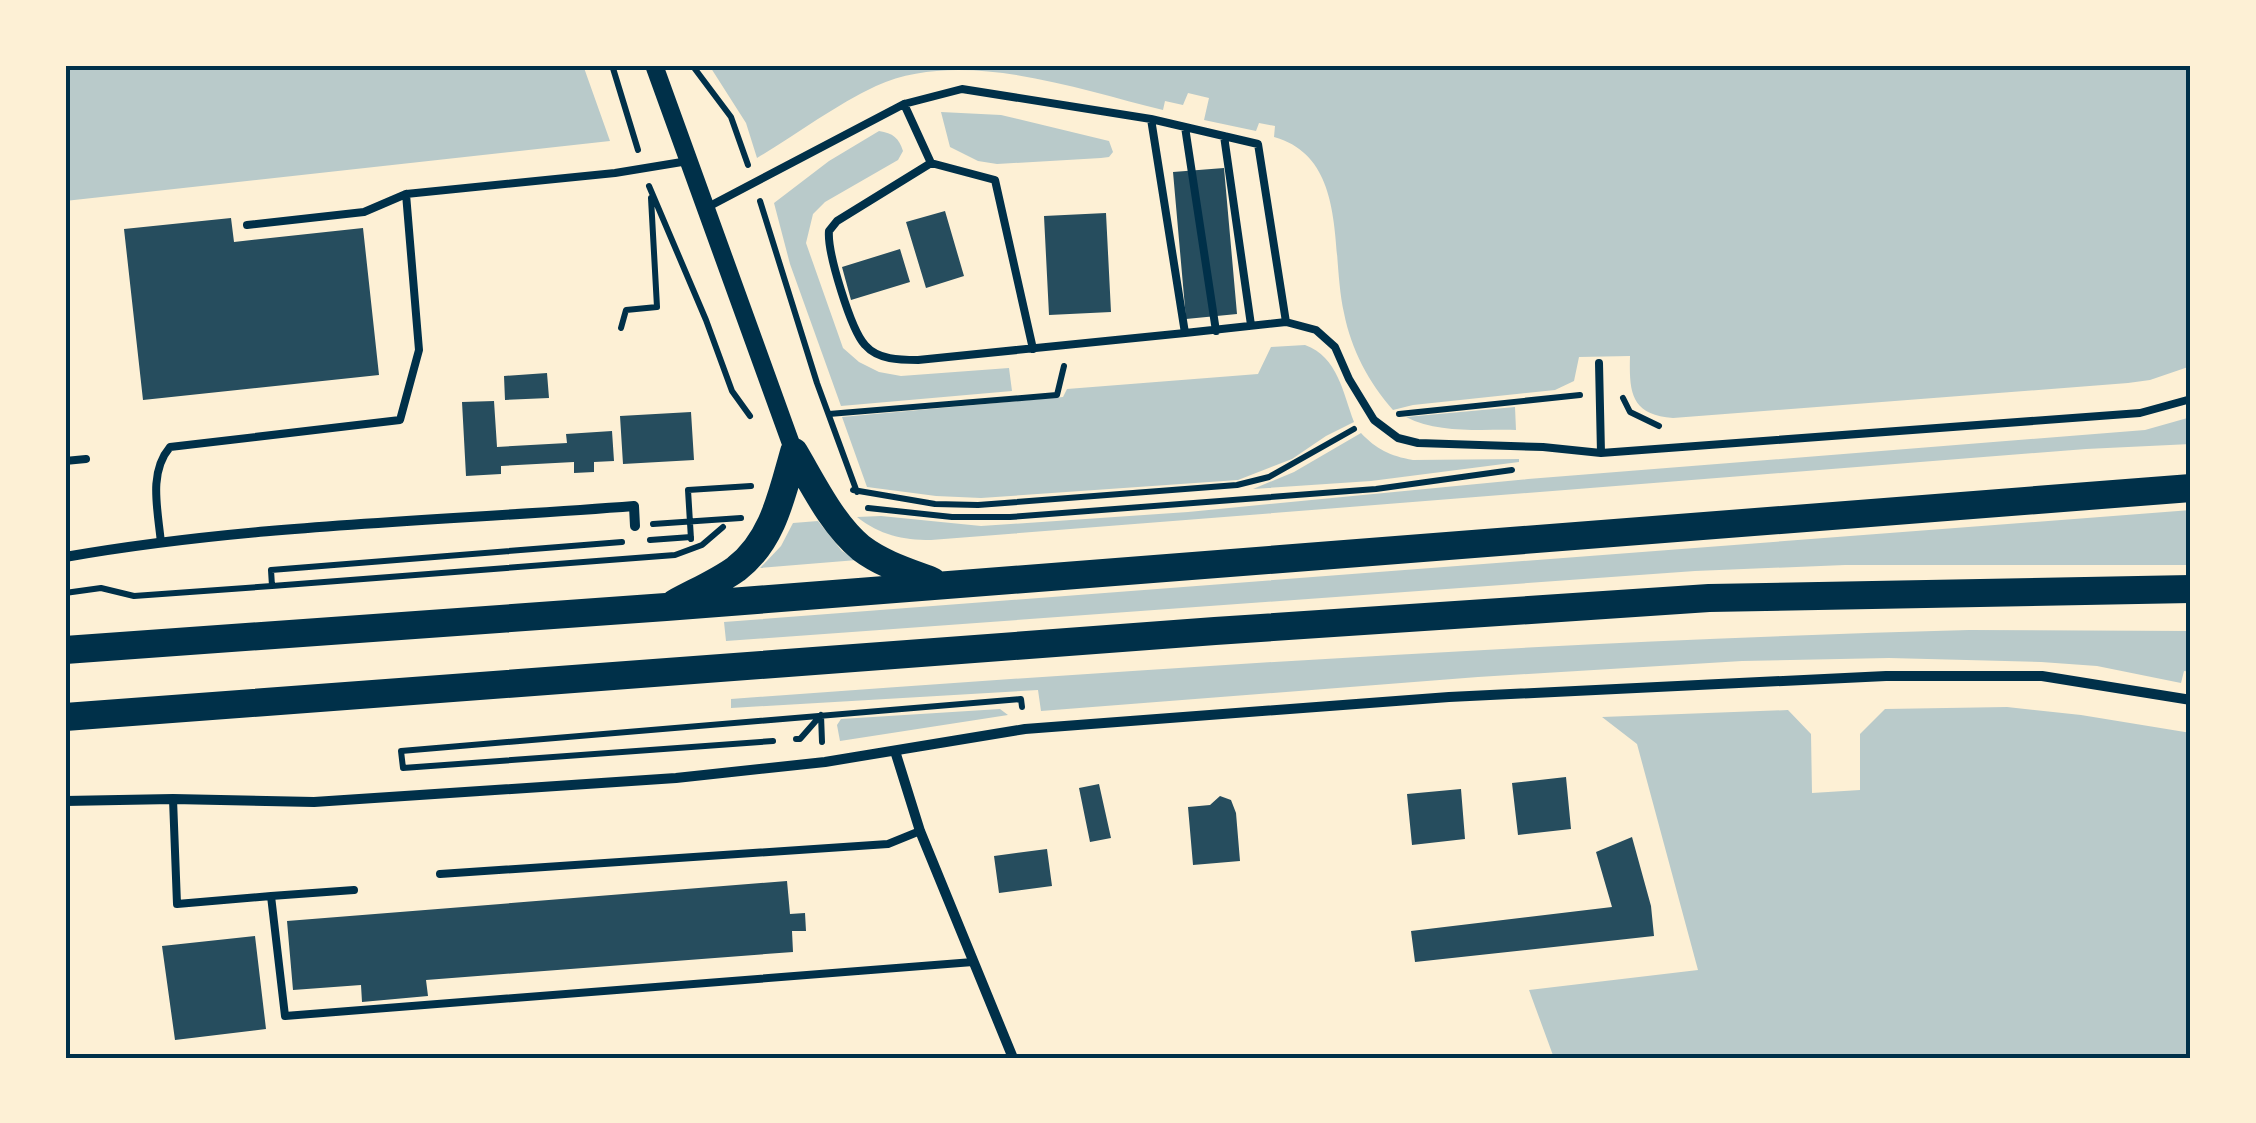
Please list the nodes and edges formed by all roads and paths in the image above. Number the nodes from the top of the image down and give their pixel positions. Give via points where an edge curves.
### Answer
1 (612, 65) edge
2 (654, 65) edge
3 (692, 65) edge
4 (904, 104) junction
5 (1151, 119) junction
6 (1186, 127) junction
7 (1224, 136) junction
8 (688, 161) junction
9 (931, 163) junction
10 (644, 170) junction
11 (754, 183) junction
12 (650, 190) junction
13 (406, 194) junction
14 (706, 208) junction
15 (248, 224) dead end
16 (1286, 322) junction
17 (1251, 324) junction
18 (621, 328) dead end
19 (1216, 331) junction
20 (1185, 333) junction
21 (1069, 345) junction
22 (1034, 349) junction
23 (1599, 363) dead end
24 (2191, 399) edge
25 (829, 414) junction
26 (756, 434) dead end
27 (1542, 447) junction
28 (794, 452) junction
29 (1601, 454) junction
30 (86, 459) dead end
31 (65, 461) edge
32 (742, 487) dead end
33 (2186, 487) edge
34 (747, 517) dead end
35 (672, 522) dead end
36 (635, 526) dead end
37 (723, 527) dead end
38 (161, 543) junction
39 (65, 557) edge
40 (938, 584) junction
41 (272, 586) junction
42 (2191, 589) edge
43 (65, 593) edge
44 (666, 607) junction
45 (65, 650) edge
46 (2191, 700) edge
47 (1023, 713) dead end
48 (821, 715) junction
49 (65, 717) edge
50 (822, 744) dead end
51 (895, 751) junction
52 (173, 799) junction
53 (65, 801) edge
54 (920, 831) junction
55 (440, 874) dead end
56 (354, 890) dead end
57 (271, 896) junction
58 (973, 962) junction
59 (1013, 1058) edge

1 - 10 path
2 - 8 street
3 - 11 path via 731,117
4 - 5 lane via 962,89
4 - 9 lane
4 - 11 lane
5 - 6 lane
5 - 20 lane
6 - 7 lane
6 - 19 lane
7 - 16 lane via 1258,144
7 - 17 lane
8 - 10 lane
8 - 14 street
9 - 22 lane via 995,180
9 - 22 lane via 829,231 831,260 863,344 901,360
10 - 12 path
10 - 13 lane
11 - 14 lane
11 - 25 path
12 - 18 path via 657,307 626,310
12 - 26 path
13 - 15 lane via 364,212
13 - 38 lane via 419,350 400,420 170,447 156,471
14 - 28 street
16 - 17 lane
16 - 27 lane via 1316,330 1335,347 1374,420 1398,438
17 - 19 lane
19 - 20 lane
20 - 21 lane
21 - 22 lane
21 - 25 path via 1057,394
23 - 29 lane
24 - 29 lane via 2140,413
25 - 27 path via 862,508 952,518 1376,490 1519,469
27 - 29 lane
28 - 40 highway via 859,546
28 - 44 highway via 758,548 735,570
30 - 31 lane
32 - 41 path via 688,490 691,538 271,570
33 - 40 highway
34 - 35 path
36 - 38 street via 634,506
37 - 41 path via 675,554
38 - 39 street
40 - 44 highway
41 - 43 path via 134,596 101,588
42 - 49 highway via 1709,598
44 - 45 highway
46 - 51 street via 2042,676 1866,677 1353,704 1025,729
47 - 48 path via 1021,699
48 - 48 path via 800,738 403,768 401,751
48 - 50 path
51 - 52 street via 676,778 352,800
51 - 54 street
52 - 53 street
52 - 57 lane via 177,904
54 - 55 lane via 888,844
54 - 58 street
56 - 57 lane
57 - 58 lane via 285,1016
58 - 59 street

